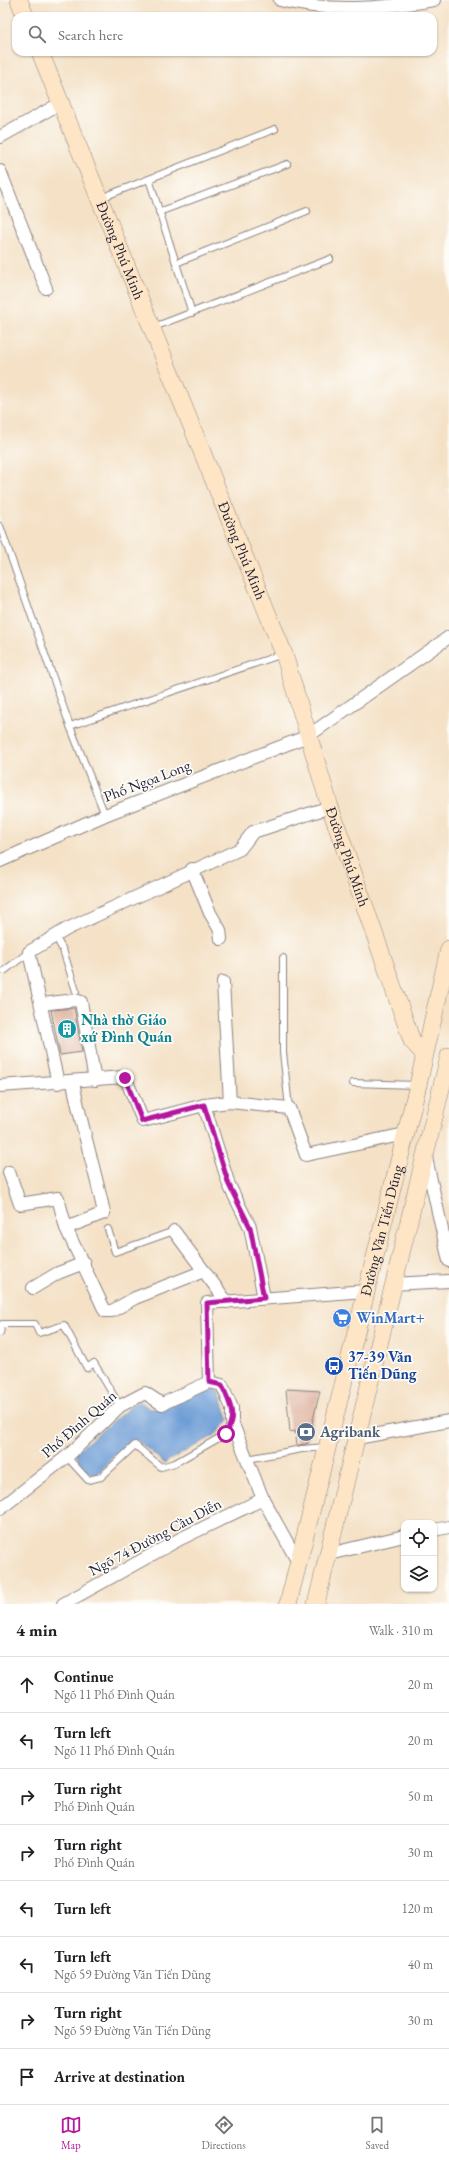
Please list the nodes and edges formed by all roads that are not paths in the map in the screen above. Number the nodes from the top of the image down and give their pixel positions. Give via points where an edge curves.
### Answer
1 (18, 0) edge
2 (280, 0) edge
3 (434, 0) edge
4 (23, 12) edge
5 (42, 56) edge
6 (62, 103) junction
7 (275, 129) dead end
8 (0, 137) edge
9 (287, 164) dead end
10 (0, 171) edge
11 (148, 179) junction
12 (99, 198) junction
13 (307, 211) dead end
14 (159, 212) junction
15 (330, 259) dead end
16 (176, 263) junction
17 (46, 288) dead end
18 (192, 313) junction
19 (150, 329) junction
20 (0, 526) edge
21 (449, 637) edge
22 (284, 654) junction
23 (70, 726) junction
24 (308, 736) junction
25 (330, 807) junction
26 (105, 815) junction
27 (0, 861) edge
28 (192, 869) junction
29 (55, 936) junction
30 (221, 938) dead end
31 (449, 950) edge
32 (29, 952) junction
33 (283, 958) dead end
34 (4, 971) dead end
35 (223, 982) dead end
36 (76, 991) dead end
37 (42, 1004) junction
38 (424, 1054) junction
39 (449, 1056) edge
40 (95, 1080) junction
41 (73, 1082) junction
42 (58, 1083) junction
43 (353, 1083) dead end
44 (0, 1086) edge
45 (418, 1086) junction
46 (230, 1102) junction
47 (204, 1105) junction
48 (289, 1108) junction
49 (405, 1134) junction
50 (425, 1152) junction
51 (9, 1172) dead end
52 (66, 1228) junction
53 (108, 1229) dead end
54 (174, 1231) joint
55 (449, 1261) edge
56 (84, 1263) junction
57 (204, 1271) junction
58 (449, 1281) edge
59 (392, 1284) junction
60 (33, 1288) dead end
61 (366, 1291) junction
62 (264, 1298) junction
63 (227, 1302) junction
64 (1, 1322) edge
65 (0, 1333) edge
66 (209, 1382) junction
67 (120, 1406) junction
68 (449, 1421) edge
69 (232, 1422) junction
70 (357, 1438) junction
71 (328, 1447) junction
72 (67, 1457) junction
73 (247, 1459) junction
74 (263, 1499) junction
75 (0, 1509) edge
76 (449, 1527) edge
77 (437, 1529) edge
78 (401, 1537) edge
79 (329, 1554) junction
80 (298, 1562) junction
81 (63, 1604) edge
82 (288, 1604) edge
83 (316, 1604) edge

1 - 4 main road
2 - 3 street via 329,8
5 - 6 main road, Đường Phú Minh
6 - 8 street
6 - 12 main road, Đường Phú Minh
7 - 11 lane
9 - 14 lane
10 - 17 street
11 - 12 lane
11 - 14 lane
12 - 19 main road, Đường Phú Minh
13 - 16 lane
14 - 16 lane
15 - 18 lane
16 - 18 lane
18 - 19 lane
19 - 22 main road, Đường Phú Minh
20 - 23 lane
21 - 24 street, Phố Ngọa Long
22 - 23 lane
22 - 24 main road, Đường Phú Minh
23 - 26 lane
24 - 25 main road, Đường Phú Minh
24 - 26 street, Phố Ngọa Long
25 - 28 street via 253,832 240,849
25 - 38 main road, Đường Phú Minh via 412,1041
26 - 27 street, Phố Ngọa Long
28 - 29 street
28 - 30 street via 210,914 220,930
29 - 32 street
29 - 36 lane via 63,950
31 - 38 main road, Đường Văn Tiến Dũng
32 - 34 lane
32 - 37 street
33 - 48 lane via 283,1052
35 - 46 street
37 - 40 street via 74,1000 81,1002
37 - 42 street
38 - 45 main road, Đường Văn Tiến Dũng
39 - 50 main road, Đường Văn Tiến Dũng
40 - 41 street
40 - 47 street via 126,1078 142,1121
41 - 42 street
41 - 52 street via 104,1213
42 - 44 street
43 - 45 lane
45 - 49 main road, Đường Văn Tiến Dũng
46 - 47 street
46 - 48 street
47 - 62 street via 229,1185 250,1227
48 - 49 street via 306,1155
49 - 61 main road, Đường Văn Tiến Dũng
50 - 55 street
50 - 59 main road, Đường Văn Tiến Dũng
51 - 52 street via 20,1204 58,1198
52 - 56 street
53 - 54 lane via 115,1252
54 - 57 street
56 - 57 street via 103,1307 108,1312
56 - 60 street via 58,1272
57 - 63 street
58 - 59 street
59 - 70 main road, Đường Văn Tiến Dũng
61 - 62 street
61 - 71 main road, Đường Văn Tiến Dũng
62 - 63 street
63 - 66 street via 207,1303
64 - 65 lane
64 - 67 lane via 35,1324 39,1333 64,1325 87,1368 94,1363
66 - 67 street, Phố Đình Quán via 162,1404 145,1393
66 - 69 street via 222,1385 232,1408
67 - 72 street, Phố Đình Quán
68 - 70 street
69 - 72 lane via 226,1434 175,1463 161,1467 135,1445 101,1476 88,1480
69 - 73 street
70 - 79 main road, Đường Văn Tiến Dũng
71 - 73 lane
71 - 80 main road, Đường Văn Tiến Dũng
72 - 75 street, Phố Đình Quán
73 - 74 street
74 - 80 street
74 - 81 street, Ngõ 74 Đường Cầu Diễn via 180,1539
76 - 77 street
78 - 79 street
79 - 83 main road, Đường Văn Tiến Dũng
80 - 82 main road, Đường Văn Tiến Dũng

